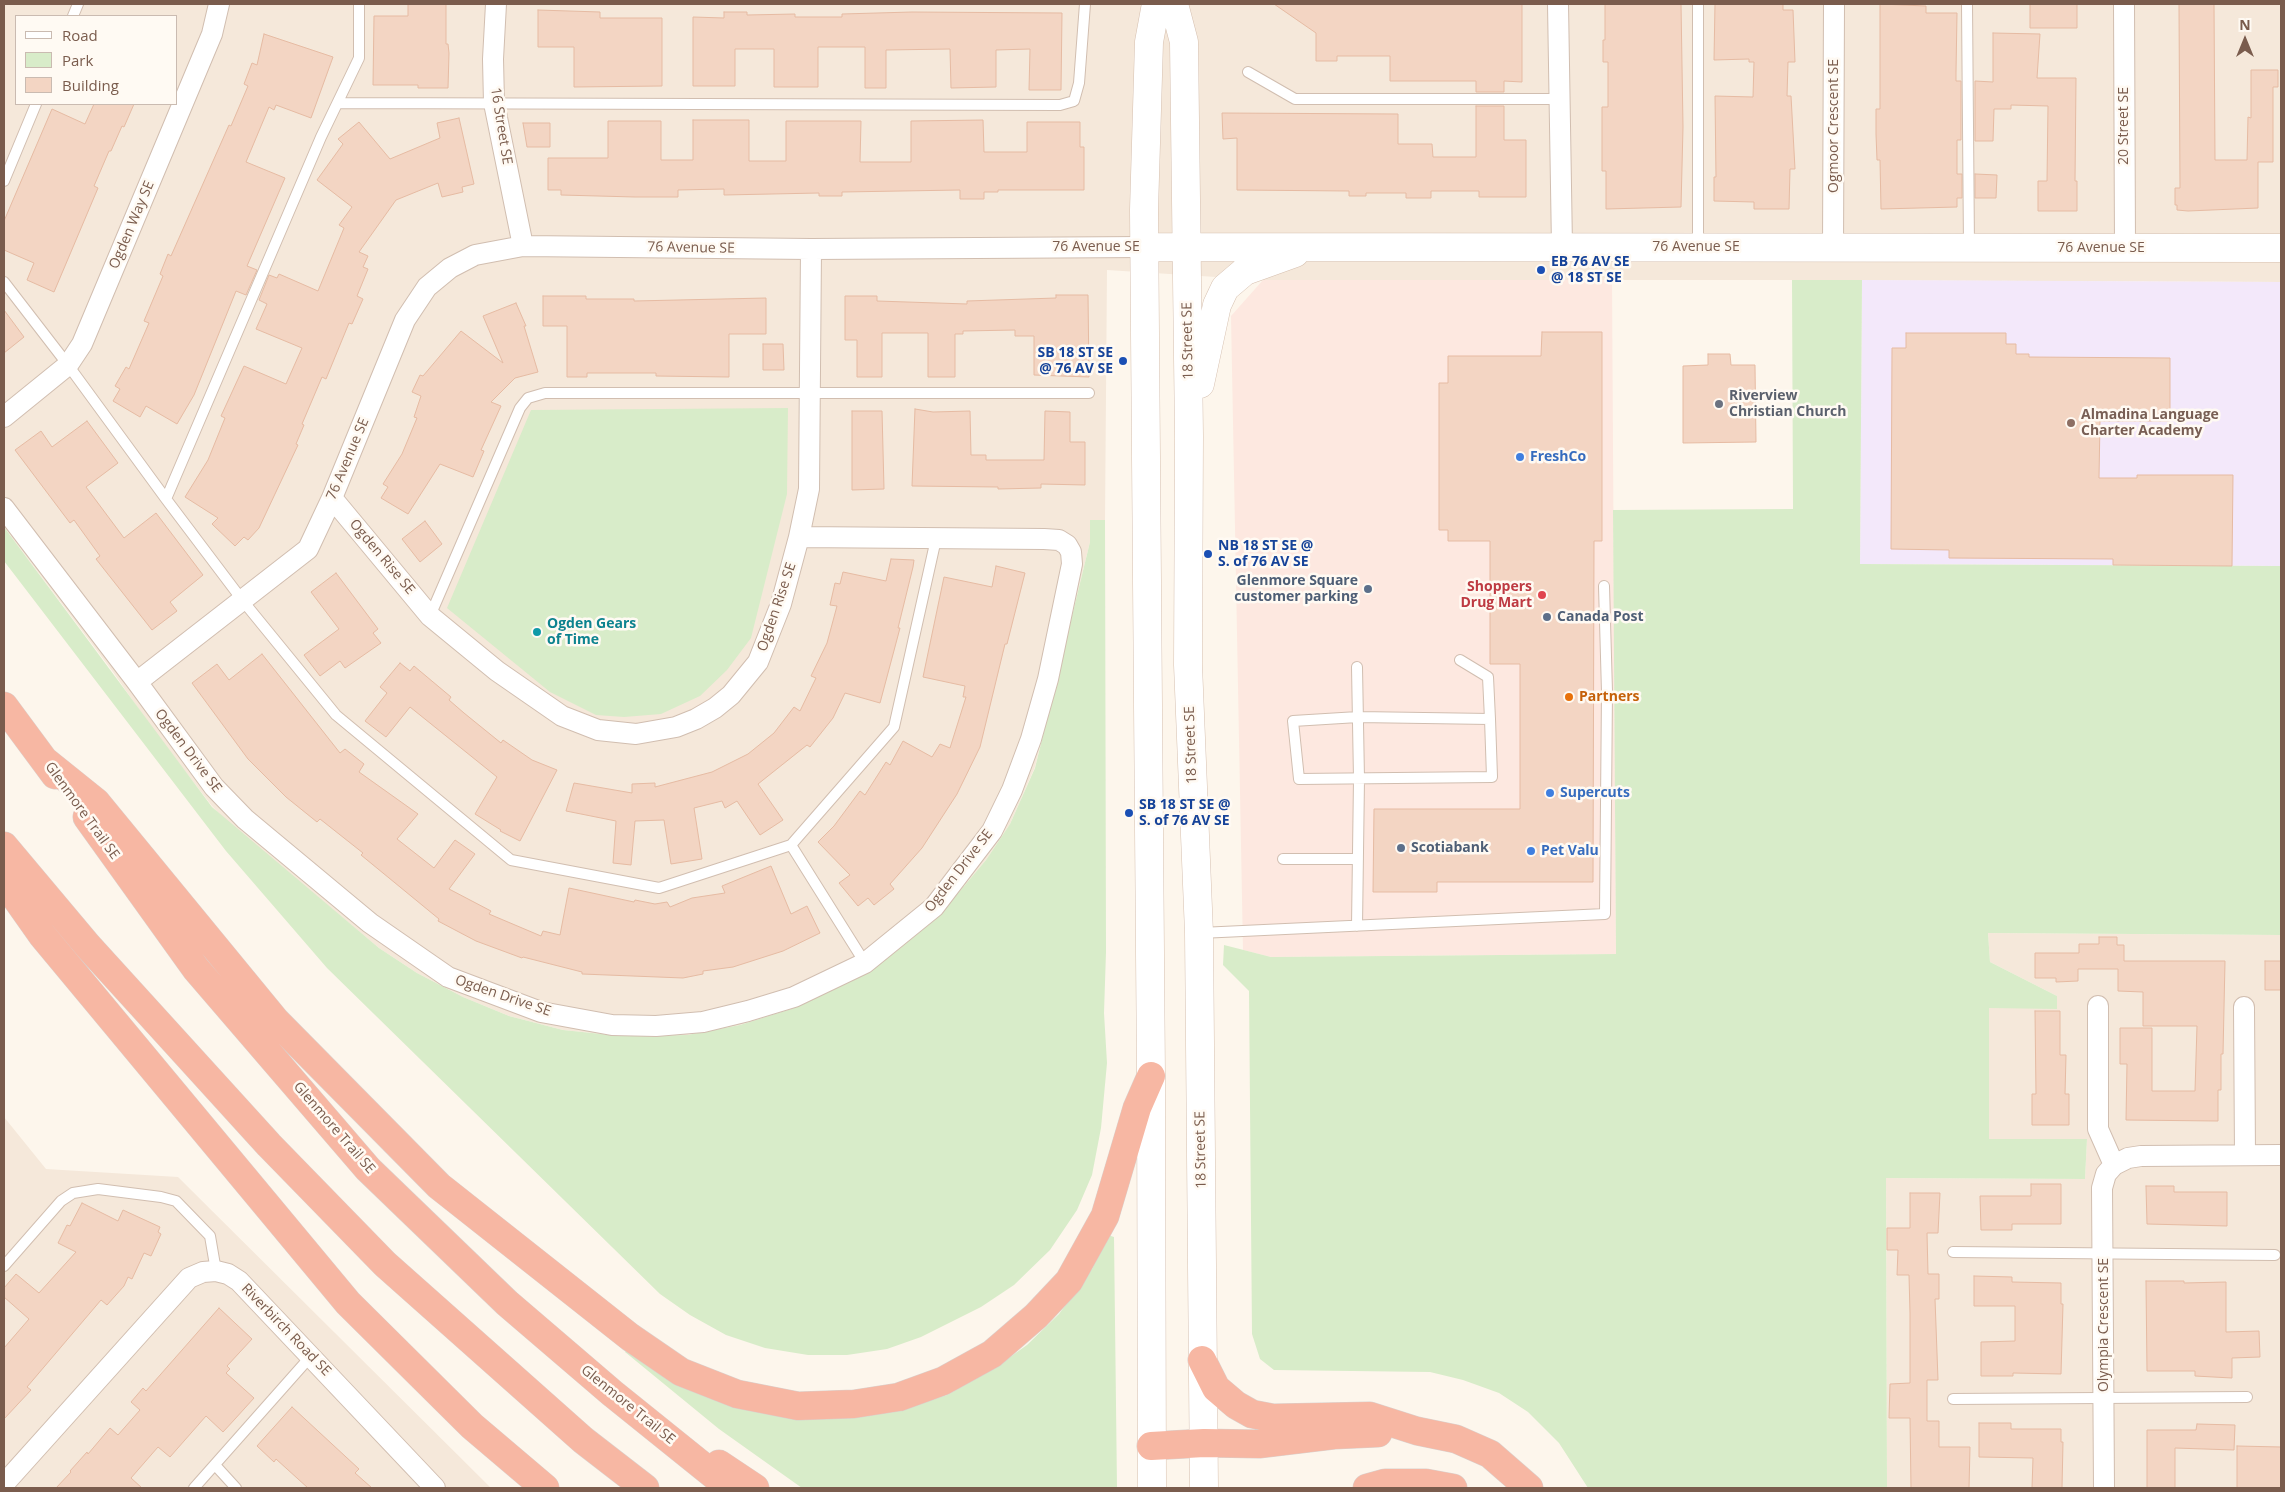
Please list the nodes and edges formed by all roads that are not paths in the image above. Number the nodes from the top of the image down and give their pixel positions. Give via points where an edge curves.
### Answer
1 (219, 4) edge
2 (359, 4) edge
3 (496, 4) edge
4 (1085, 4) edge
5 (1156, 4) edge
6 (1174, 4) edge
7 (1558, 4) edge
8 (1698, 4) edge
9 (1834, 4) edge
10 (1967, 4) edge
11 (2124, 4) edge
12 (1248, 72) dead end
13 (1560, 99) junction
14 (494, 103) junction
15 (338, 104) junction
16 (36, 105) edge
17 (4, 181) edge
18 (523, 246) junction
19 (1144, 246) junction
20 (1186, 246) junction
21 (1313, 246) junction
22 (1698, 246) junction
23 (1562, 247) junction
24 (1833, 248) junction
25 (1969, 248) junction
26 (2125, 248) junction
27 (2281, 248) edge
28 (811, 249) junction
29 (4, 282) edge
30 (68, 364) junction
31 (809, 393) junction
32 (1089, 394) dead end
33 (4, 417) edge
34 (1189, 436) junction
35 (332, 498) junction
36 (166, 499) junction
37 (4, 508) edge
38 (799, 537) junction
39 (936, 539) junction
40 (1604, 586) dead end
41 (243, 600) junction
42 (430, 616) junction
43 (1460, 660) dead end
44 (1357, 667) dead end
45 (137, 682) junction
46 (4, 706) edge
47 (1358, 717) junction
48 (1490, 719) junction
49 (46, 761) junction
50 (1359, 779) junction
51 (792, 845) junction
52 (4, 846) edge
53 (1283, 859) dead end
54 (1358, 859) junction
55 (4, 881) edge
56 (1357, 926) junction
57 (1199, 933) junction
58 (865, 963) junction
59 (2098, 1006) dead end
60 (2244, 1007) dead end
61 (1151, 1076) junction
62 (2245, 1155) junction
63 (2281, 1155) edge
64 (2114, 1165) junction
65 (1952, 1252) dead end
66 (2104, 1254) junction
67 (2275, 1255) dead end
68 (4, 1266) edge
69 (216, 1271) junction
70 (311, 1356) junction
71 (1202, 1360) junction
72 (612, 1393) junction
73 (2247, 1397) dead end
74 (2104, 1398) junction
75 (1953, 1399) dead end
76 (1417, 1431) junction
77 (1204, 1443) junction
78 (1152, 1446) junction
79 (214, 1465) junction
80 (4, 1484) edge
81 (194, 1488) edge
82 (236, 1488) edge
83 (435, 1488) edge
84 (545, 1488) edge
85 (645, 1488) edge
86 (730, 1488) edge
87 (755, 1488) edge
88 (1152, 1488) edge
89 (1204, 1488) edge
90 (1367, 1488) edge
91 (1452, 1488) edge
92 (1528, 1488) edge
93 (2104, 1488) edge

1 - 30 street, Ogden Way SE via 212,34 197,71 82,344
2 - 15 lane via 359,58
3 - 14 street, 16 Street SE
4 - 14 lane via 1079,84 1074,101 1060,105
5 - 19 street via 1149,42
6 - 20 street, 18 Street SE via 1184,42
7 - 13 street
8 - 22 lane
9 - 24 street, Ogmoor Crescent SE
10 - 25 lane
11 - 26 street, 20 Street SE
12 - 13 lane via 1295,99
13 - 23 street
14 - 15 lane
14 - 18 street, 16 Street SE
15 - 36 lane
16 - 17 lane
18 - 28 street, 76 Avenue SE
18 - 35 street, 76 Avenue SE via 475,256 450,268 427,287 406,320
19 - 20 street, 76 Avenue SE
19 - 28 street, 76 Avenue SE
19 - 61 street
20 - 21 street, 76 Avenue SE
20 - 34 street, 18 Street SE
21 - 23 street, 76 Avenue SE
21 - 34 street via 1245,271 1226,288 1212,325
22 - 23 street, 76 Avenue SE
22 - 24 street, 76 Avenue SE
24 - 25 street, 76 Avenue SE
25 - 26 street, 76 Avenue SE
26 - 27 street, 76 Avenue SE
28 - 31 street, Ogden Rise SE
29 - 30 lane
30 - 33 street, Ogden Way SE
30 - 36 lane
31 - 32 lane
31 - 38 street, Ogden Rise SE via 809,489
31 - 42 lane via 545,393 528,398 520,408
34 - 57 street, 18 Street SE via 1188,673
35 - 41 street, 76 Avenue SE via 308,549
35 - 42 street, Ogden Rise SE
36 - 41 lane
37 - 45 street, Ogden Drive SE
38 - 39 street, Ogden Drive SE
38 - 42 street, Ogden Rise SE via 781,604 758,662 746,679 715,708 690,722 656,732 636,734 598,730 562,716 497,671
39 - 51 lane via 894,728
39 - 58 street, Ogden Drive SE via 1059,540 1071,552 1072,564 1048,679 1031,738 1012,790 992,831 934,907
40 - 56 lane via 1607,692 1605,914
41 - 45 street, 76 Avenue SE
41 - 51 lane via 336,715 511,860 659,888
43 - 48 lane via 1488,677
44 - 47 lane
45 - 58 street, Ogden Drive SE via 214,787 245,819 402,947 448,977 492,995 541,1012 612,1025 656,1026 702,1022 794,998
46 - 49 highway, Glenmore Trail SE
47 - 48 lane
47 - 50 lane
47 - 50 lane via 1293,721 1299,779
48 - 50 lane via 1492,777
49 - 61 highway via 96,802 275,1020 439,1186 630,1337 681,1372 738,1394 798,1406 863,1403 899,1397 943,1381 992,1354 1036,1316 1069,1281 1104,1216 1137,1108
49 - 72 highway, Glenmore Trail SE via 196,969 368,1169 507,1303
50 - 54 lane
51 - 58 lane
52 - 85 highway via 88,946 269,1145 385,1264 583,1440
53 - 54 lane
54 - 56 lane
55 - 84 highway via 42,935 348,1303 472,1426
56 - 57 lane
57 - 71 street, 18 Street SE
59 - 64 street via 2098,1129
60 - 62 street
61 - 78 street
62 - 63 street
62 - 64 street via 2141,1156
64 - 66 street, Olympia Crescent SE via 2106,1174 2102,1188
65 - 66 lane
66 - 67 lane
66 - 74 street, Olympia Crescent SE
68 - 69 lane via 61,1201 73,1193 98,1189 176,1201 210,1236
69 - 70 street, Riverbirch Road SE via 239,1281
69 - 80 street via 189,1278
70 - 79 lane
70 - 83 street, Riverbirch Road SE
71 - 76 highway via 1216,1388 1236,1406 1252,1414 1273,1418 1370,1416
71 - 77 street, 18 Street SE
72 - 86 highway, Glenmore Trail SE
72 - 87 highway
73 - 74 lane
74 - 75 lane
74 - 93 street, Olympia Crescent SE
76 - 77 highway via 1259,1444
76 - 92 highway via 1456,1439 1490,1454
77 - 78 highway
77 - 89 street, 18 Street SE
78 - 88 street
79 - 81 lane
79 - 82 lane
90 - 91 highway via 1385,1483 1426,1483

